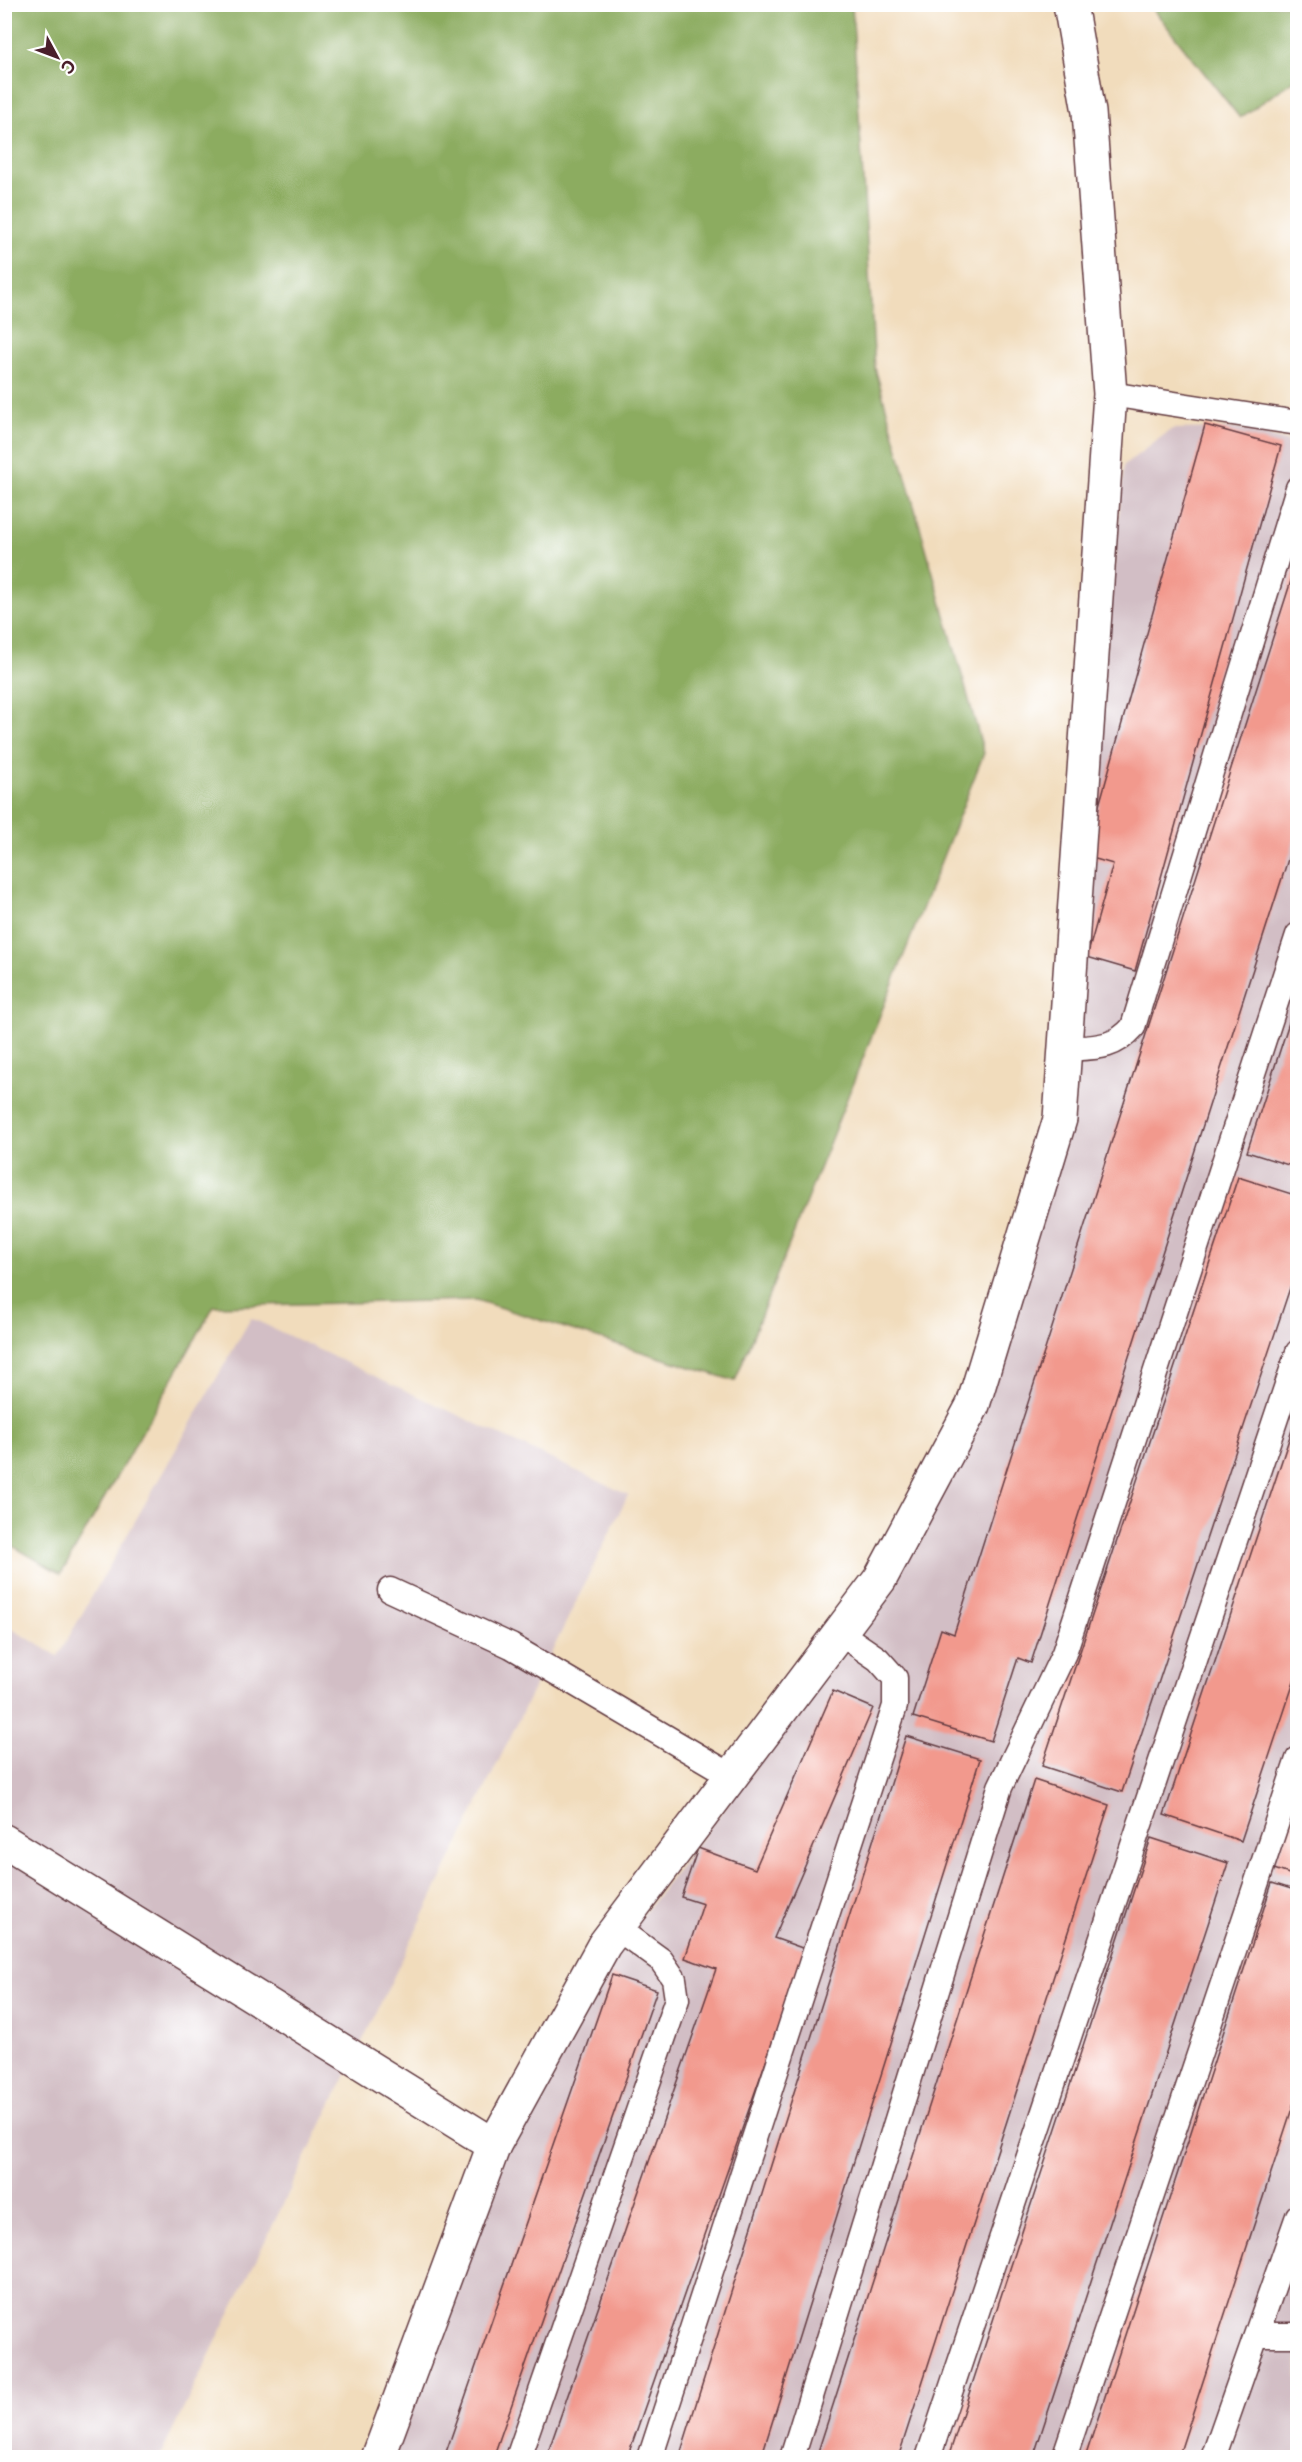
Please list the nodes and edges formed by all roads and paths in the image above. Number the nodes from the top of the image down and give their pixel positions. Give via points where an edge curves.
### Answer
1 (1070, 4) edge
2 (1110, 394) junction
3 (1298, 423) edge
4 (1298, 489) edge
5 (1298, 935) edge
6 (1065, 1049) junction
7 (1298, 1352) edge
8 (390, 1590) dead end
9 (840, 1633) junction
10 (1298, 1759) edge
11 (732, 1776) junction
12 (4, 1841) edge
13 (617, 1929) junction
14 (494, 2145) junction
15 (1298, 2216) edge
16 (1257, 2335) junction
17 (1298, 2336) edge
18 (378, 2457) edge
19 (518, 2457) edge
20 (650, 2457) edge
21 (792, 2457) edge
22 (928, 2457) edge
23 (1064, 2457) edge
24 (1213, 2457) edge

1 - 2 street via 1089,112
2 - 3 lane
2 - 6 street
4 - 6 lane via 1133,1027 1122,1040 1106,1046
5 - 21 lane via 1064,1653 1000,1787
6 - 9 street via 1060,1119 973,1405 880,1579
7 - 22 lane
8 - 11 lane via 511,1646
9 - 11 street
9 - 20 lane via 878,1659 895,1678 895,1706
10 - 23 lane
11 - 13 street
12 - 14 street
13 - 14 street via 604,1945
13 - 19 lane via 661,1960 674,1978 677,1999
14 - 18 street
15 - 16 lane
16 - 17 lane
16 - 24 lane

